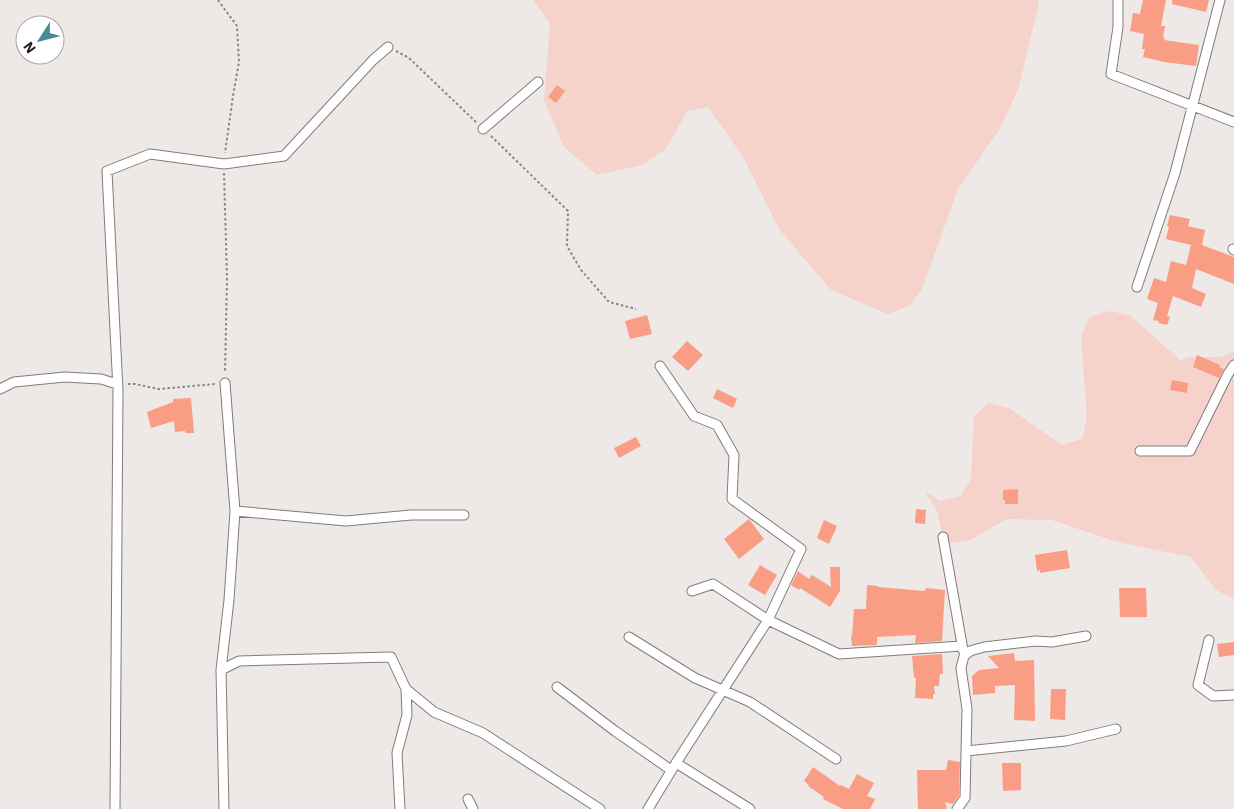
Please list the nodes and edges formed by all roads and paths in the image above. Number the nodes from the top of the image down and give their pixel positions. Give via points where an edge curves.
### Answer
1 (218, 0) edge
2 (1118, 0) edge
3 (1220, 0) edge
4 (388, 47) joint
5 (538, 82) dead end
6 (1193, 106) junction
7 (1234, 122) edge
8 (483, 129) junction
9 (224, 164) junction
10 (1137, 287) dead end
11 (636, 309) dead end
12 (1234, 365) edge
13 (660, 366) dead end
14 (1231, 375) edge
15 (225, 383) junction
16 (117, 384) junction
17 (0, 389) edge
18 (1140, 451) dead end
19 (234, 510) junction
20 (464, 515) dead end
21 (943, 537) dead end
22 (692, 591) dead end
23 (768, 620) junction
24 (1086, 636) dead end
25 (629, 637) dead end
26 (1209, 640) dead end
27 (962, 646) junction
28 (964, 656) junction
29 (221, 670) junction
30 (556, 687) dead end
31 (406, 689) junction
32 (722, 690) junction
33 (1234, 695) edge
34 (1116, 729) dead end
35 (966, 751) junction
36 (836, 759) dead end
37 (673, 767) junction
38 (468, 798) dead end
39 (115, 809) edge
40 (224, 809) edge
41 (400, 809) edge
42 (472, 809) edge
43 (600, 809) edge
44 (648, 809) edge
45 (750, 809) edge
46 (957, 809) edge

1 - 9 path via 237,26 238,62
2 - 6 street via 1112,74
3 - 6 street
4 - 8 path via 409,58
4 - 9 street via 284,156
5 - 8 street
6 - 7 street
6 - 10 street via 1175,173
8 - 11 path via 568,211 568,246 582,270 609,302
9 - 15 path
9 - 16 street via 150,154 107,171
12 - 14 street
13 - 23 street via 694,416 717,425 734,455 732,499 800,550
14 - 18 street via 1190,452
15 - 16 path via 159,390 136,384
15 - 19 street
16 - 17 street via 101,379 65,377 14,382
16 - 39 street
19 - 20 street via 346,521 411,515
19 - 29 street via 230,600
21 - 27 street
22 - 23 street via 713,584
23 - 27 street via 839,654
23 - 32 street
24 - 28 street via 984,647
25 - 32 street via 695,678
26 - 33 street via 1198,685 1213,696
27 - 28 street
28 - 35 street
29 - 31 street via 240,661 391,657
29 - 40 street
30 - 37 street via 615,731
31 - 41 street via 407,715 397,753
31 - 43 street via 434,712 483,733
32 - 36 street via 750,702
32 - 37 street
34 - 35 street via 1066,741
35 - 46 street via 965,798
37 - 44 street
37 - 45 street
38 - 42 street

